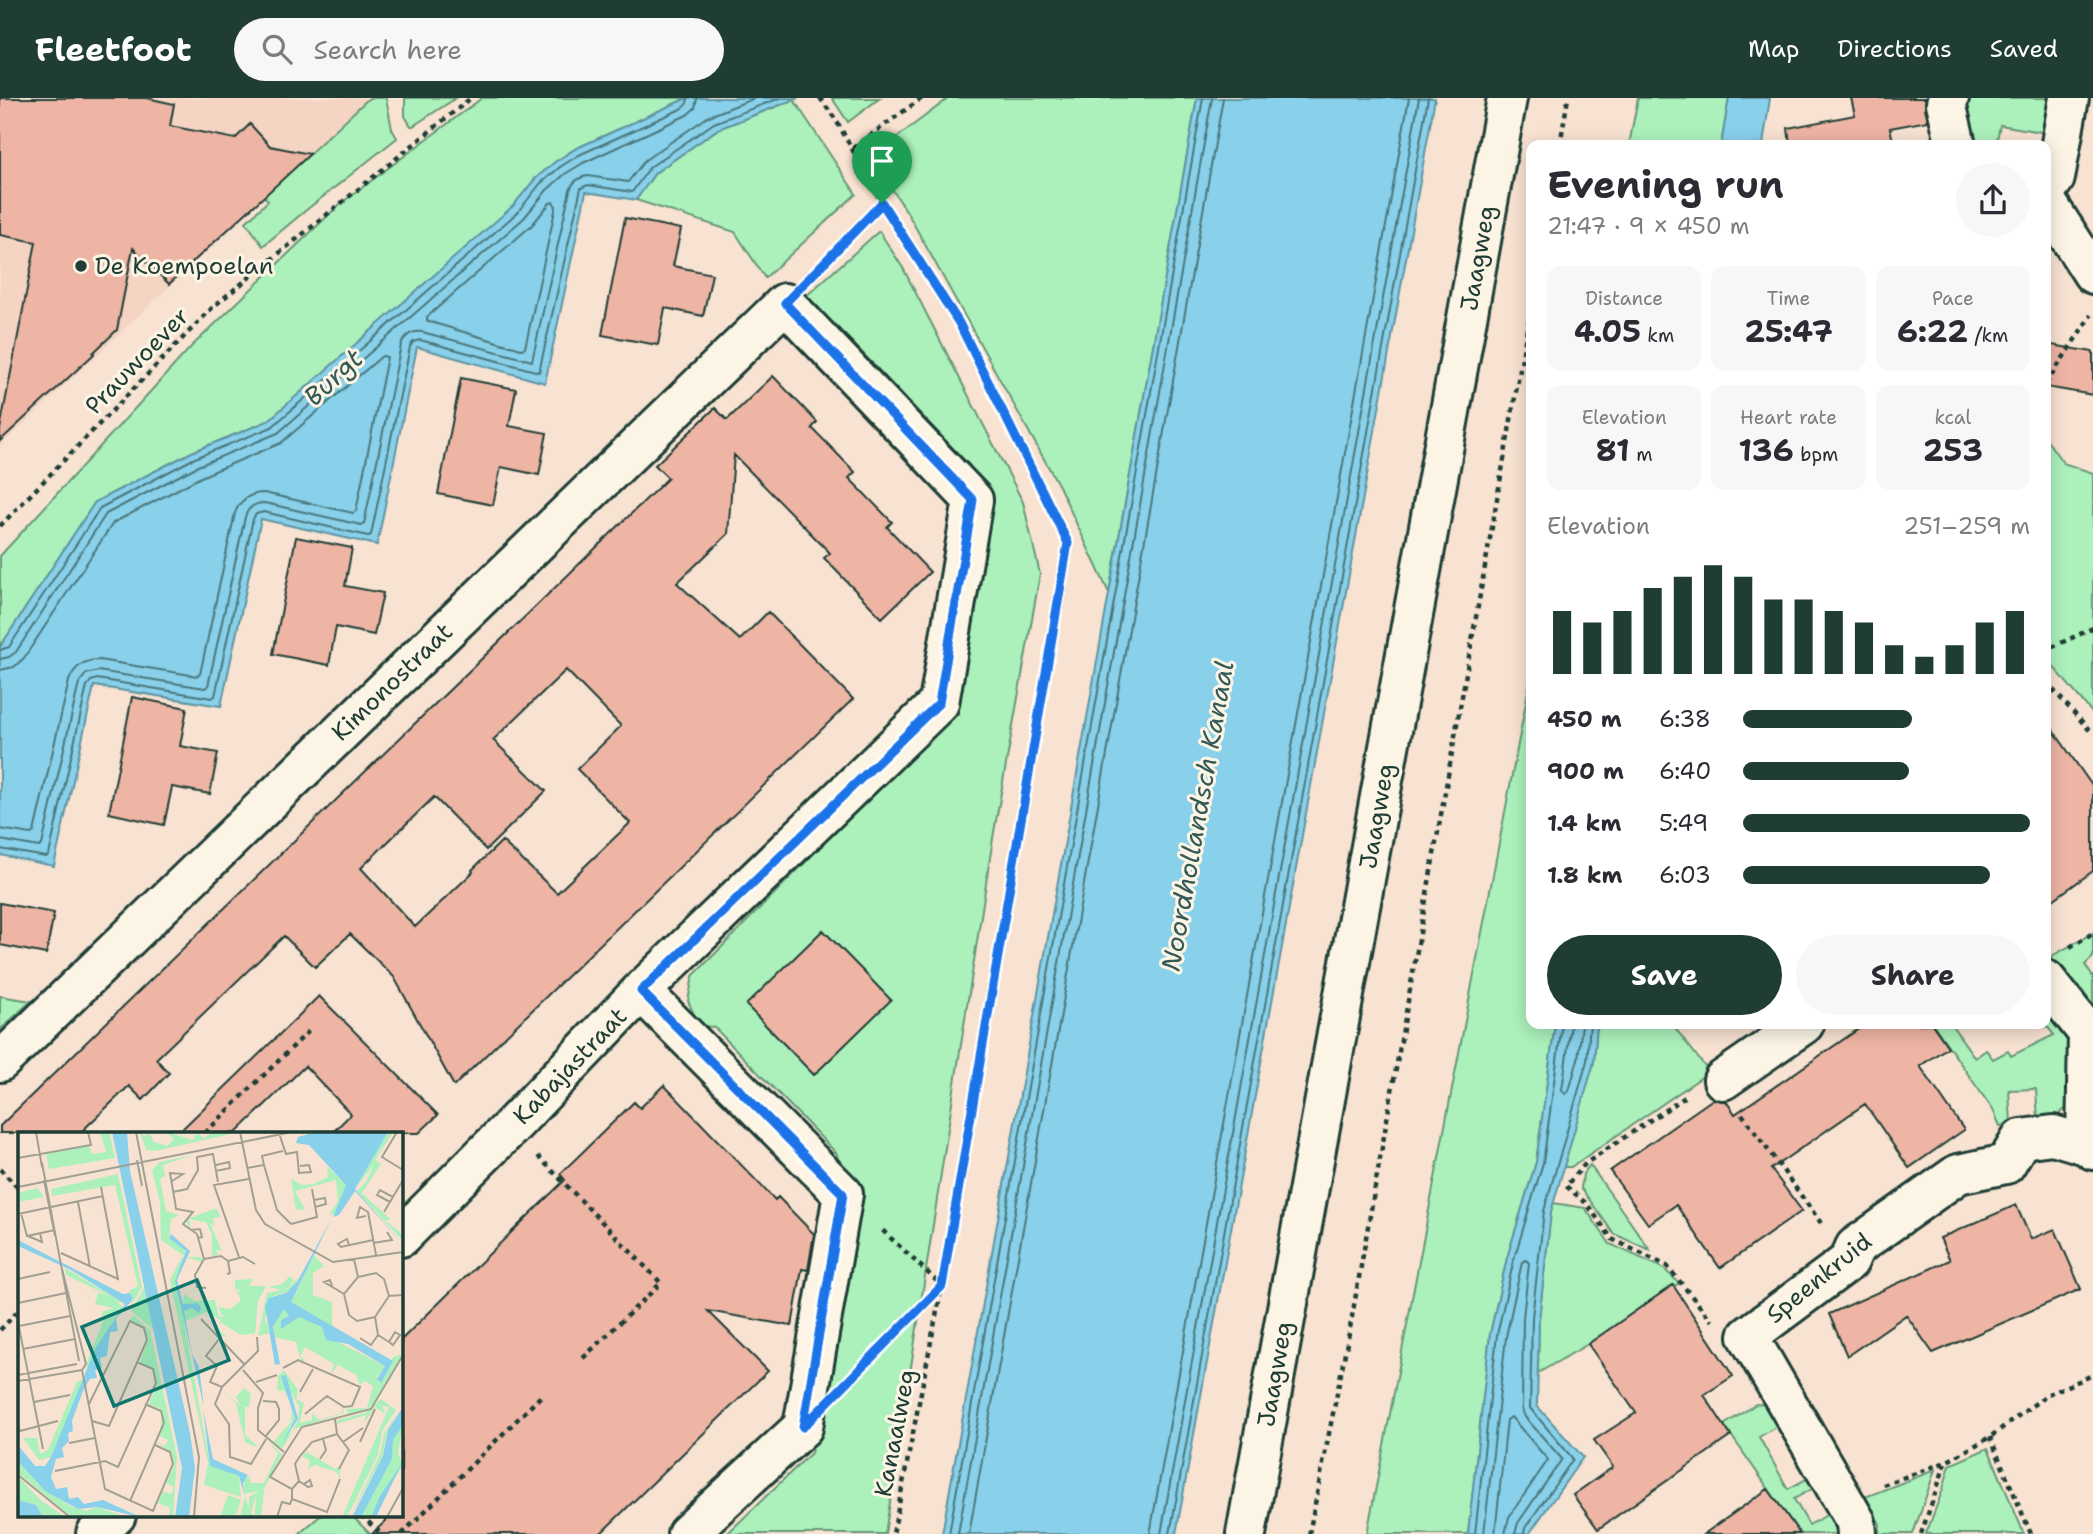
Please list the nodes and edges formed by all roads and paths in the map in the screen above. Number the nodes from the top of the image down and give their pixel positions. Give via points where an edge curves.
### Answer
1 (471, 98) edge
2 (922, 98) edge
3 (1507, 98) edge
4 (1568, 98) edge
5 (1949, 98) edge
6 (2069, 98) edge
7 (820, 99) edge
8 (1561, 140) edge
9 (1955, 140) edge
10 (853, 148) junction
11 (2051, 183) edge
12 (882, 203) junction
13 (2051, 209) edge
14 (2093, 274) edge
15 (785, 303) junction
16 (2093, 311) edge
17 (1526, 335) edge
18 (2051, 376) edge
19 (0, 526) edge
20 (2093, 628) edge
21 (2051, 646) edge
22 (2051, 688) edge
23 (2093, 734) edge
24 (2051, 986) edge
25 (641, 991) junction
26 (312, 1028) dead end
27 (1797, 1029) edge
28 (0, 1062) edge
29 (1723, 1080) junction
30 (510, 1128) junction
31 (206, 1132) edge
32 (2090, 1148) edge
33 (0, 1169) edge
34 (18, 1188) edge
35 (843, 1194) junction
36 (402, 1236) edge
37 (1849, 1261) junction
38 (942, 1286) junction
39 (18, 1311) edge
40 (0, 1330) edge
41 (1748, 1336) junction
42 (581, 1360) dead end
43 (2093, 1375) edge
44 (849, 1380) dead end
45 (541, 1396) dead end
46 (1990, 1437) junction
47 (1947, 1462) junction
48 (1842, 1499) junction
49 (115, 1516) edge
50 (362, 1516) edge
51 (96, 1534) edge
52 (381, 1534) edge
53 (402, 1534) edge
54 (687, 1534) edge
55 (893, 1534) edge
56 (1246, 1534) edge
57 (1309, 1534) edge
58 (1857, 1534) edge
59 (1921, 1534) edge
60 (2031, 1534) edge

1 - 19 path, Prauwoever via 214,306
2 - 10 path
3 - 56 street, Jaagweg
4 - 8 path
5 - 9 street via 1946,103
6 - 11 street
7 - 10 path, Kanaalweg
10 - 12 path, Kanaalweg
12 - 15 path
12 - 38 path, Kanaalweg via 959,323 1068,543
13 - 14 street
15 - 25 street, Kabajastraat via 973,500 939,703
15 - 28 street, Kimonostraat
16 - 18 path
17 - 57 path via 1350,1328
20 - 21 path
22 - 23 path
24 - 32 street, Speenkruid via 2088,1033
25 - 30 street, Kabajastraat
25 - 35 street
26 - 31 path
27 - 29 street
29 - 37 path via 1738,1109
29 - 41 path via 1711,1079 1586,1163 1566,1185 1587,1204 1612,1239 1667,1266 1732,1345
30 - 36 street, Kabajastraat
30 - 42 path via 660,1283
32 - 37 street, Speenkruid via 2053,1135 2021,1139 2006,1164 1958,1174 1855,1247
33 - 34 path
35 - 38 path
35 - 54 street via 803,1427
37 - 41 street, Speenkruid
38 - 44 path
38 - 55 path, Kanaalweg
39 - 40 path
41 - 48 street, Speenkruid
43 - 46 path via 2048,1394
45 - 53 path
46 - 47 path
46 - 60 path
47 - 48 path
47 - 59 path
48 - 58 street, Speenkruid via 1856,1522
49 - 51 street
50 - 52 path

